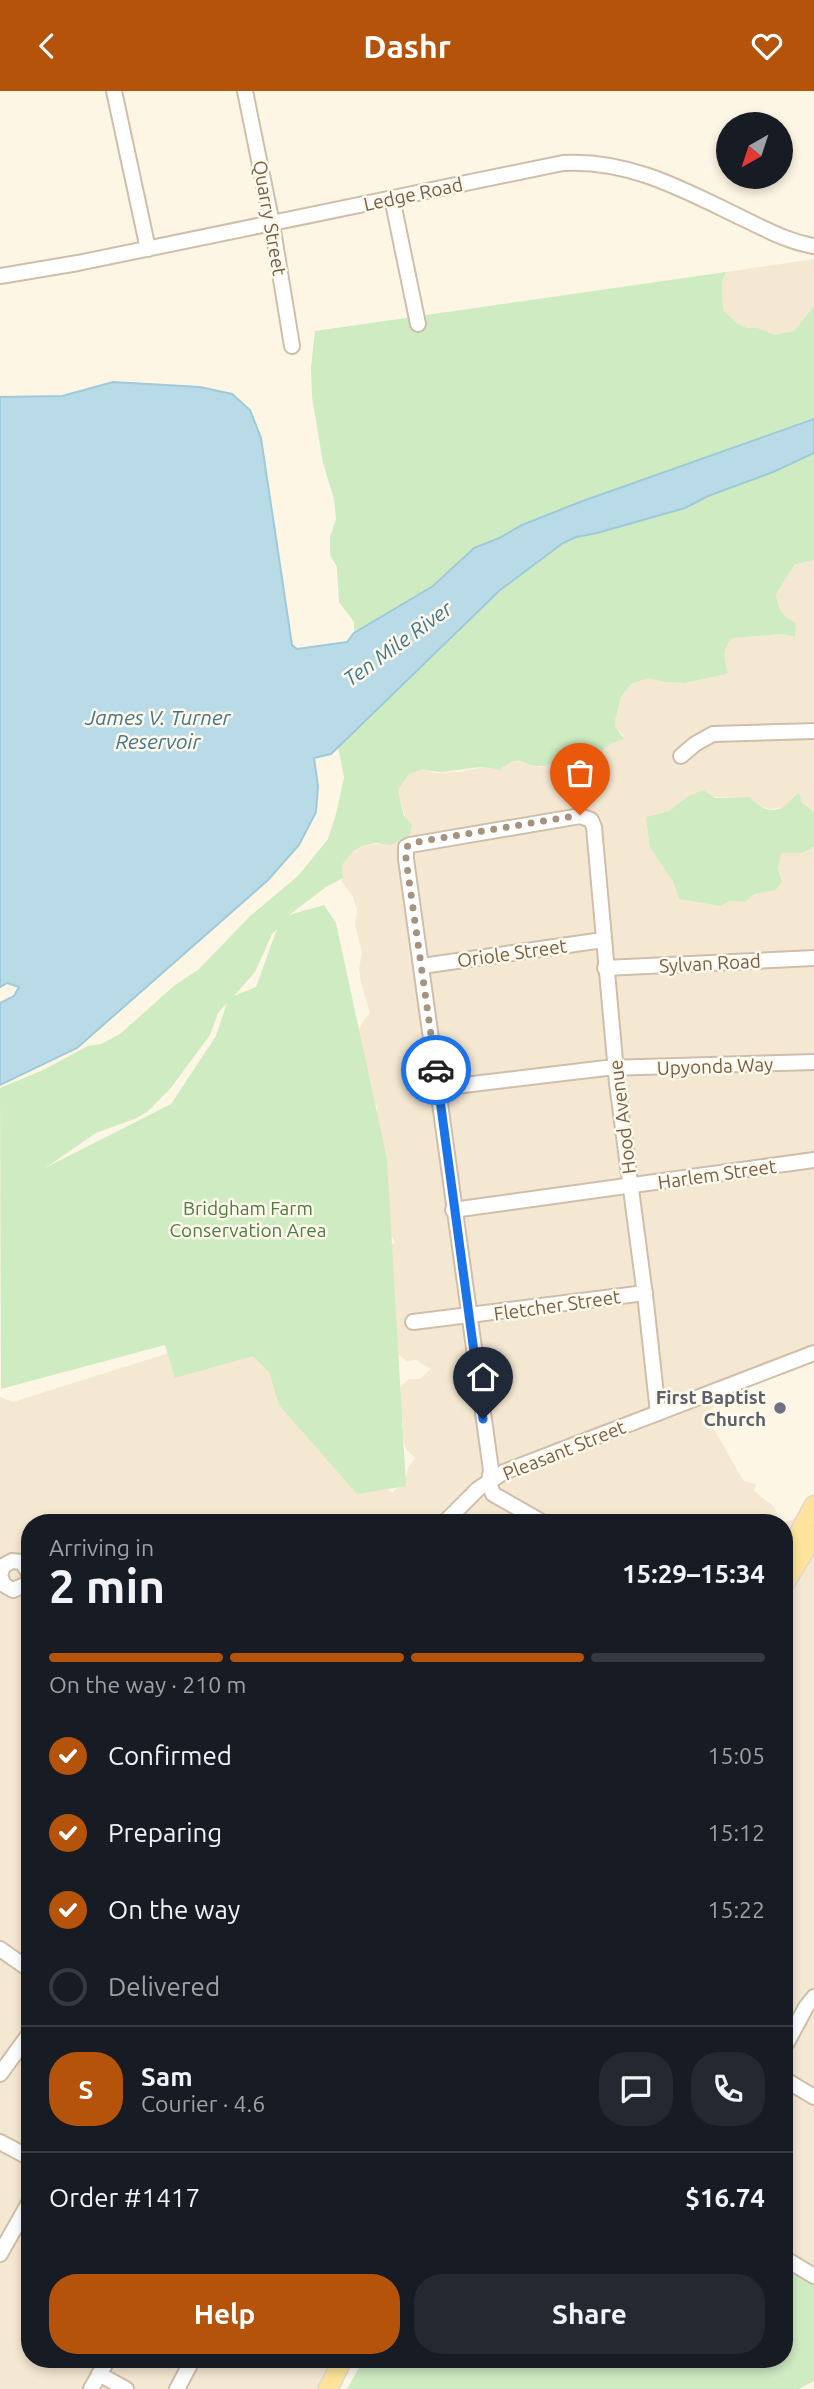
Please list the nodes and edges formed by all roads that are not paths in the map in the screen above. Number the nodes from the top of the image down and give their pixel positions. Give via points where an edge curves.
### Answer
1 (114, 91) edge
2 (245, 91) edge
3 (392, 198) junction
4 (272, 224) junction
5 (814, 246) edge
6 (148, 249) junction
7 (0, 276) edge
8 (418, 324) dead end
9 (292, 346) dead end
10 (814, 731) edge
11 (681, 756) dead end
12 (603, 940) junction
13 (814, 958) edge
14 (422, 966) junction
15 (605, 968) junction
16 (814, 1062) edge
17 (615, 1069) junction
18 (439, 1088) junction
19 (814, 1160) edge
20 (630, 1187) junction
21 (453, 1210) junction
22 (645, 1293) junction
23 (469, 1316) junction
24 (413, 1322) dead end
25 (814, 1353) edge
26 (658, 1413) junction
27 (489, 1482) junction
28 (814, 1505) edge
29 (453, 1514) edge
30 (528, 1514) edge
31 (814, 1535) edge
32 (793, 1544) edge
33 (793, 1570) edge
34 (0, 1949) edge
35 (21, 1964) edge
36 (814, 1997) edge
37 (793, 2031) edge
38 (21, 2045) edge
39 (0, 2074) edge
40 (793, 2084) edge
41 (814, 2097) edge
42 (0, 2142) edge
43 (21, 2153) edge
44 (21, 2217) edge
45 (0, 2255) edge
46 (793, 2263) edge
47 (814, 2276) edge
48 (103, 2368) edge
49 (188, 2368) edge
50 (339, 2368) edge
51 (99, 2374) junction
52 (91, 2389) edge
53 (126, 2389) edge
54 (177, 2389) edge
55 (328, 2389) edge

1 - 6 street
2 - 4 street, Quarry Street
3 - 4 street, Ledge Road
3 - 5 street, Ledge Road via 563,163 595,163 653,177 779,236
3 - 8 street
4 - 6 street, Ledge Road
4 - 9 street, Quarry Street
6 - 7 street, Ledge Road
10 - 11 street via 713,734
12 - 14 street, Oriole Street
12 - 14 street, Hood Avenue via 594,828 591,820 580,815 406,847
12 - 15 street, Hood Avenue
13 - 15 street, Sylvan Road
14 - 18 street
15 - 17 street, Hood Avenue
16 - 17 street, Upyonda Way
17 - 18 street, Upyonda Way
17 - 20 street, Hood Avenue
18 - 21 street
19 - 20 street, Harlem Street
20 - 21 street, Harlem Street
20 - 22 street, Hood Avenue
21 - 23 street
22 - 23 street, Fletcher Street
22 - 26 street, Hood Avenue
23 - 24 street, Fletcher Street
23 - 27 street
25 - 26 street, Pleasant Street
26 - 27 street, Pleasant Street via 504,1472
27 - 29 street, Pleasant Street
27 - 30 street via 493,1494
28 - 32 main road
31 - 33 main road
34 - 35 street
36 - 37 street
38 - 39 street
40 - 41 street
42 - 43 street
44 - 45 street
46 - 47 street
48 - 51 street
49 - 54 street
50 - 55 main road
51 - 52 street
51 - 53 street

